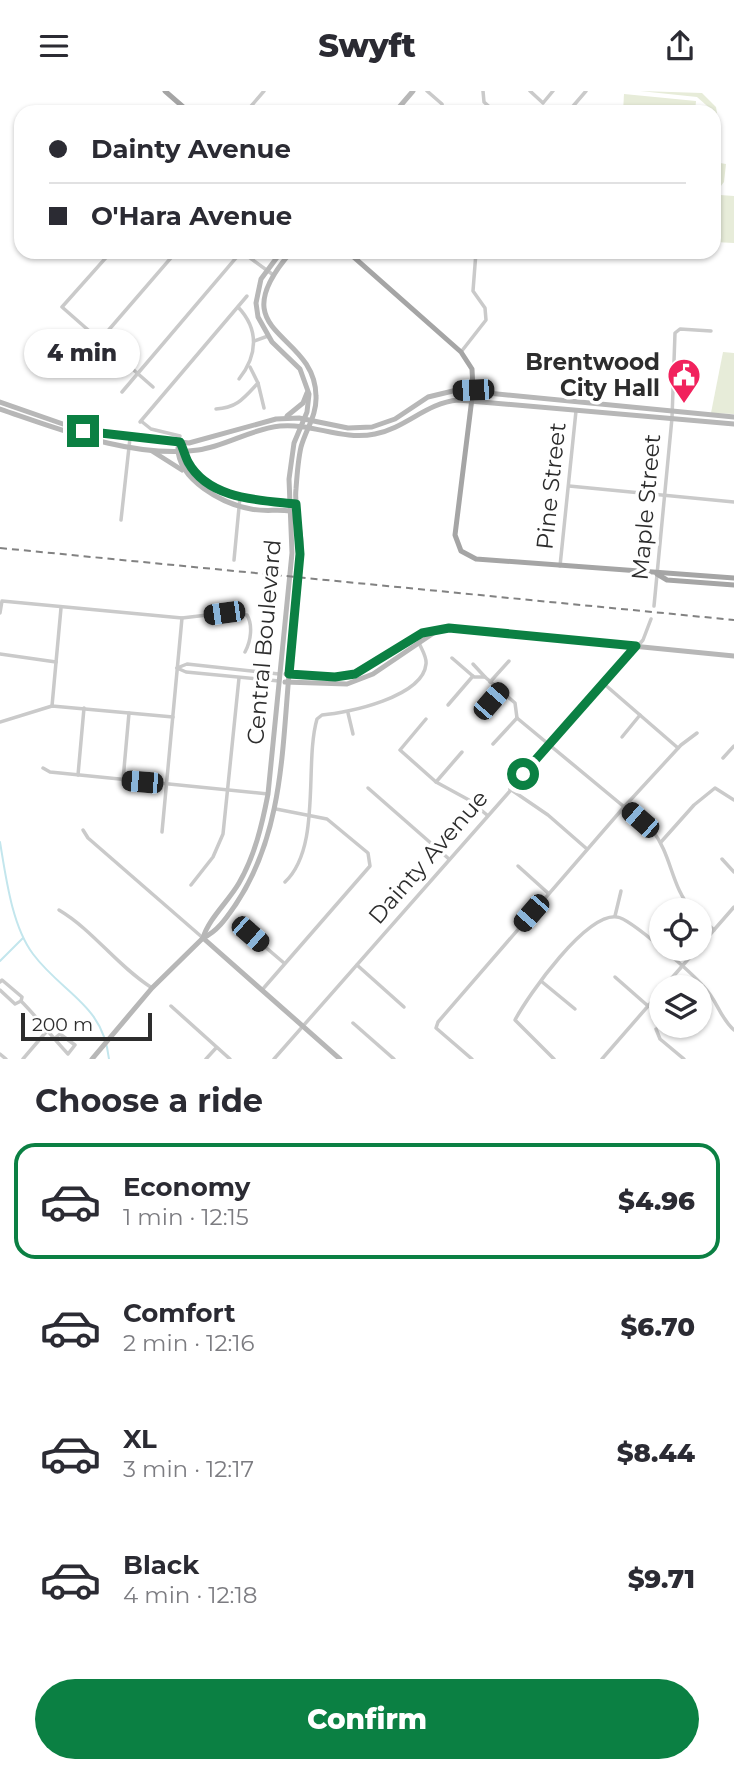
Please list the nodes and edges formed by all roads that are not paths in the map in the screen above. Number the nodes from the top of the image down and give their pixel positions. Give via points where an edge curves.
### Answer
1 (165, 91) edge
2 (264, 91) edge
3 (427, 91) edge
4 (530, 91) edge
5 (553, 91) edge
6 (586, 91) edge
7 (411, 92) edge
8 (181, 105) edge
9 (252, 105) edge
10 (401, 105) edge
11 (442, 105) edge
12 (574, 105) edge
13 (105, 259) edge
14 (170, 259) edge
15 (236, 259) edge
16 (250, 259) edge
17 (275, 259) edge
18 (285, 259) edge
19 (356, 259) edge
20 (475, 259) edge
21 (264, 271) junction
22 (272, 274) junction
23 (247, 296) dead end
24 (238, 307) junction
25 (711, 331) dead end
26 (268, 336) junction
27 (100, 340) junction
28 (254, 341) junction
29 (461, 352) junction
30 (249, 366) junction
31 (138, 374) junction
32 (239, 379) dead end
33 (258, 383) junction
34 (153, 387) dead end
35 (308, 390) junction
36 (473, 390) junction
37 (122, 392) dead end
38 (472, 399) junction
39 (0, 402) edge
40 (618, 405) junction
41 (264, 408) dead end
42 (0, 409) edge
43 (216, 409) dead end
44 (577, 409) junction
45 (603, 411) junction
46 (672, 414) junction
47 (734, 417) edge
48 (282, 418) junction
49 (304, 418) junction
50 (312, 420) junction
51 (734, 424) edge
52 (300, 427) junction
53 (308, 428) junction
54 (130, 438) junction
55 (180, 439) junction
56 (129, 446) junction
57 (146, 448) junction
58 (181, 451) junction
59 (186, 472) junction
60 (569, 486) junction
61 (664, 495) junction
62 (240, 497) junction
63 (734, 502) edge
64 (239, 506) junction
65 (289, 507) junction
66 (296, 508) junction
67 (121, 520) dead end
68 (234, 560) dead end
69 (560, 566) junction
70 (657, 574) junction
71 (734, 578) edge
72 (734, 585) edge
73 (1, 593) edge
74 (2, 601) edge
75 (654, 606) dead end
76 (61, 608) junction
77 (0, 613) edge
78 (182, 618) junction
79 (651, 619) dead end
80 (435, 632) junction
81 (419, 643) junction
82 (636, 646) junction
83 (245, 652) dead end
84 (0, 654) edge
85 (734, 656) edge
86 (452, 658) dead end
87 (509, 661) dead end
88 (56, 662) junction
89 (473, 664) dead end
90 (177, 668) junction
91 (279, 674) junction
92 (289, 674) junction
93 (473, 676) junction
94 (485, 677) junction
95 (239, 678) junction
96 (279, 681) junction
97 (490, 681) junction
98 (288, 682) junction
99 (603, 683) junction
100 (500, 690) junction
101 (448, 705) dead end
102 (52, 706) junction
103 (84, 708) junction
104 (481, 712) dead end
105 (129, 713) junction
106 (348, 713) junction
107 (640, 715) junction
108 (173, 717) junction
109 (517, 718) junction
110 (426, 719) dead end
111 (0, 722) edge
112 (696, 733) dead end
113 (353, 734) dead end
114 (622, 737) dead end
115 (494, 744) dead end
116 (550, 744) junction
117 (734, 746) edge
118 (678, 747) junction
119 (462, 752) dead end
120 (723, 758) dead end
121 (43, 768) dead end
122 (78, 775) junction
123 (123, 780) junction
124 (436, 782) junction
125 (167, 784) junction
126 (368, 788) dead end
127 (510, 789) junction
128 (228, 790) junction
129 (268, 794) junction
130 (734, 800) edge
131 (624, 807) junction
132 (276, 809) junction
133 (310, 814) junction
134 (487, 815) junction
135 (83, 830) dead end
136 (162, 832) dead end
137 (661, 842) junction
138 (587, 849) junction
139 (449, 859) junction
140 (723, 859) dead end
141 (519, 866) dead end
142 (734, 872) edge
143 (285, 882) dead end
144 (191, 885) dead end
145 (621, 891) dead end
146 (549, 893) junction
147 (684, 898) edge
148 (733, 909) edge
149 (59, 910) dead end
150 (615, 916) junction
151 (249, 929) dead end
152 (714, 930) joint
153 (712, 932) edge
154 (203, 938) junction
155 (687, 961) edge
156 (284, 963) junction
157 (357, 965) junction
158 (682, 967) junction
159 (675, 975) edge
160 (615, 977) dead end
161 (541, 981) junction
162 (0, 982) edge
163 (152, 988) junction
164 (0, 990) edge
165 (262, 990) junction
166 (21, 1001) junction
167 (171, 1006) dead end
168 (648, 1006) joint
169 (404, 1007) dead end
170 (575, 1009) dead end
171 (353, 1023) dead end
172 (302, 1026) junction
173 (734, 1030) edge
174 (46, 1032) junction
175 (55, 1038) junction
176 (660, 1038) edge
177 (216, 1048) junction
178 (0, 1054) edge
179 (6, 1059) edge
180 (23, 1059) edge
181 (92, 1059) edge
182 (206, 1059) edge
183 (230, 1059) edge
184 (274, 1059) edge
185 (340, 1059) edge
186 (394, 1059) edge
187 (472, 1059) edge
188 (554, 1059) edge
189 (602, 1059) edge
190 (684, 1059) edge

1 - 8 main road
2 - 9 street
3 - 11 street
4 - 5 street via 543,103
6 - 12 street
7 - 10 street
13 - 27 street via 62,307
14 - 27 street
15 - 31 street
16 - 21 street
17 - 21 street
18 - 22 street
19 - 29 main road
20 - 29 street via 473,291 485,308 486,320
21 - 22 street
21 - 26 street via 256,303
22 - 50 street, Central Boulevard via 264,298 267,317 311,373 316,394
23 - 24 street
24 - 28 street via 251,323
24 - 55 street via 140,422
25 - 46 street, Maple Street via 680,329 675,334
26 - 28 street
26 - 35 street via 300,369
27 - 31 street
28 - 30 street
29 - 36 main road via 472,369
30 - 32 street
30 - 33 street
31 - 34 street
31 - 37 street
33 - 41 street
33 - 43 street via 231,408
35 - 48 street via 299,408
35 - 49 street, Central Boulevard
36 - 38 main road
36 - 40 street
36 - 50 street via 428,397 395,419 372,427 337,427
38 - 44 street
38 - 53 street via 434,405 398,427 373,435 348,436
38 - 69 main road via 456,524 458,546 476,559
39 - 54 street via 83,431
40 - 45 street
40 - 46 street
42 - 56 street via 75,435
44 - 45 street
44 - 60 street, Pine Street
45 - 46 street
46 - 47 street
46 - 51 street
46 - 61 street, Maple Street
48 - 49 street
48 - 55 street via 204,441
49 - 50 street
49 - 52 street, Central Boulevard
50 - 53 street, Central Boulevard
52 - 53 street
52 - 58 street via 265,429 216,446
52 - 65 street, Central Boulevard via 290,461
53 - 66 street, Central Boulevard via 298,467
54 - 55 street
54 - 56 street
55 - 58 street
56 - 57 street
56 - 67 street
57 - 58 street
57 - 59 street
58 - 59 street
58 - 62 street via 205,479
59 - 64 street via 214,495
60 - 61 street
60 - 69 street, Pine Street
61 - 63 street
61 - 70 street, Maple Street
62 - 64 street
62 - 65 street
64 - 65 street
64 - 68 street
65 - 66 street
65 - 91 street, Central Boulevard via 292,553
66 - 92 street, Central Boulevard via 300,554
69 - 70 main road
70 - 71 main road
70 - 72 main road via 667,580
70 - 75 street, Maple Street
73 - 74 street
74 - 76 street
74 - 77 street
76 - 78 street
76 - 88 street
78 - 83 street via 247,615 249,644
78 - 90 street
79 - 82 street
80 - 81 street
80 - 82 street via 468,628
80 - 92 street via 422,633 355,674
81 - 98 street via 373,674 347,684
81 - 106 street via 426,661 419,677 390,698
82 - 85 street
82 - 99 street, Dainty Avenue
84 - 88 street
86 - 93 street
87 - 97 street
88 - 102 street
89 - 94 street
90 - 91 street via 187,664
90 - 95 street
90 - 108 street
91 - 92 street
91 - 96 street, Central Boulevard
92 - 98 street, Central Boulevard
93 - 94 street
93 - 101 street
94 - 97 street
95 - 96 street
95 - 128 street
96 - 98 street
96 - 129 street, Central Boulevard
97 - 100 street
98 - 132 street, Central Boulevard
99 - 107 street
99 - 116 street, Dainty Avenue
100 - 104 street
100 - 109 street via 515,703
102 - 103 street
102 - 111 street
103 - 105 street
103 - 122 street
105 - 108 street
105 - 123 street
106 - 113 street
106 - 133 street via 322,715 316,721
107 - 114 street
107 - 118 street
108 - 125 street
109 - 115 street
109 - 116 street
110 - 124 street via 400,750
112 - 118 street
116 - 127 street, Dainty Avenue
116 - 131 street
117 - 120 street
118 - 131 street
119 - 124 street
121 - 122 street
122 - 123 street
123 - 125 street
124 - 134 street
125 - 128 street
125 - 136 street
126 - 139 street
127 - 134 street, Dainty Avenue
127 - 138 street via 548,814
128 - 129 street
128 - 144 street via 222,840
129 - 154 street, Central Boulevard via 252,857
130 - 137 street via 715,788
131 - 137 street
131 - 138 street
132 - 133 street
132 - 154 street, Central Boulevard via 268,840 246,887 213,934
133 - 143 street via 293,874
133 - 156 street via 327,819 371,860
134 - 139 street, Dainty Avenue
135 - 154 street
137 - 147 street
138 - 146 street
139 - 157 street, Dainty Avenue
140 - 142 street
141 - 146 street
145 - 150 street
146 - 187 street via 438,1022 436,1028
148 - 152 street
149 - 163 street
150 - 158 street
150 - 161 street via 588,927
151 - 156 street
152 - 153 street
154 - 163 street, Central Boulevard
154 - 165 street
155 - 158 street
156 - 165 street
157 - 169 street
157 - 172 street, Dainty Avenue
158 - 159 street
158 - 173 street via 704,986
160 - 168 street
161 - 170 street
161 - 188 street via 515,1020
162 - 166 street via 2,979 22,997
163 - 181 street, Central Boulevard
164 - 166 street via 15,1004
165 - 172 street
166 - 174 street
167 - 177 street
168 - 189 street
171 - 186 street
172 - 184 street, Dainty Avenue
172 - 185 street
174 - 175 street
174 - 180 street
175 - 175 street via 68,1054 75,1045 60,1034
176 - 190 street
177 - 182 street
177 - 183 street
178 - 179 street

